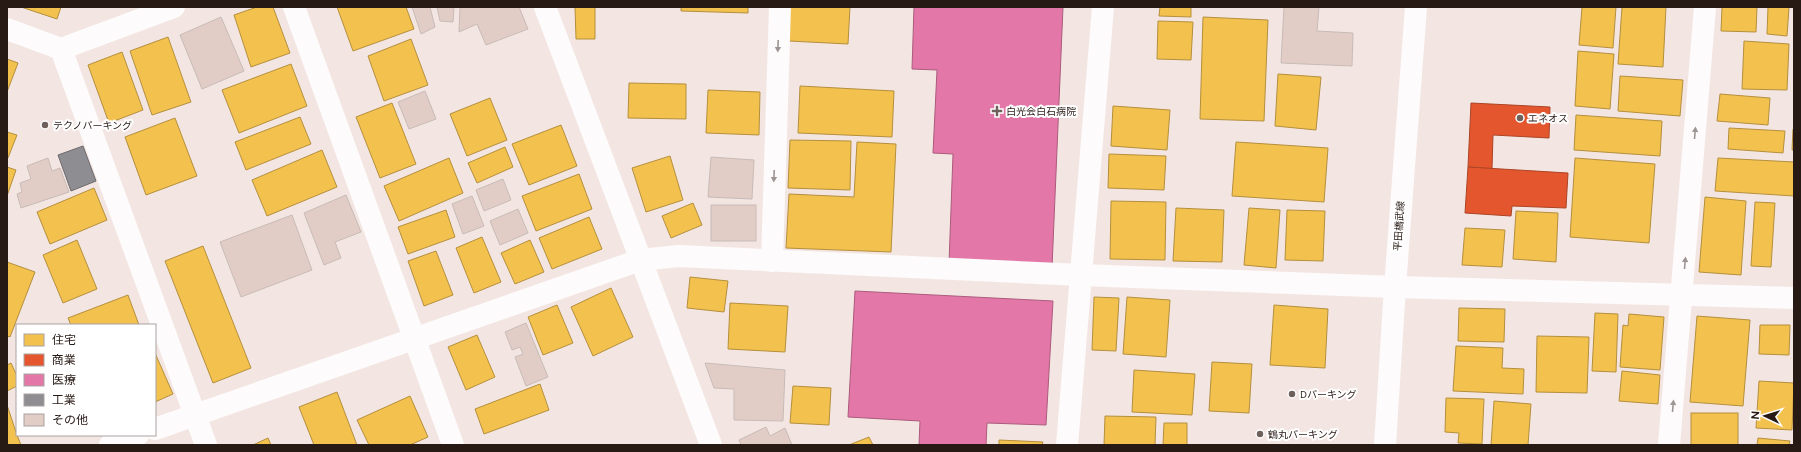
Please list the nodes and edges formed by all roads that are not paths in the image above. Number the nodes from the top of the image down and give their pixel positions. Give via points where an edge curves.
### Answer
1 (174, 7) edge
2 (294, 7) edge
3 (545, 7) edge
4 (780, 7) edge
5 (1103, 7) edge
6 (1416, 7) edge
7 (1705, 7) edge
8 (7, 30) edge
9 (61, 49) junction
10 (640, 260) junction
11 (772, 261) junction
12 (1081, 275) junction
13 (1395, 287) junction
14 (1682, 295) junction
15 (1794, 298) edge
16 (415, 338) junction
17 (195, 415) junction
18 (156, 429) edge
19 (135, 436) edge
20 (110, 445) edge
21 (206, 445) edge
22 (453, 445) edge
23 (711, 445) edge
24 (1067, 445) edge
25 (1385, 445) edge
26 (1669, 445) edge

1 - 9 street
2 - 16 street
3 - 10 street
4 -> 11 street
5 - 12 street
6 - 13 street, 平田橋武線
14 -> 7 street
8 - 9 street
9 - 17 street
10 - 11 street via 679,256
10 - 16 street
10 - 23 street
11 - 12 street
12 - 13 street
12 - 24 street
13 - 14 street
13 - 25 street, 平田橋武線
14 - 15 street
26 -> 14 street
16 - 17 street
16 - 22 street
17 - 18 street
17 - 21 street
19 - 20 street

